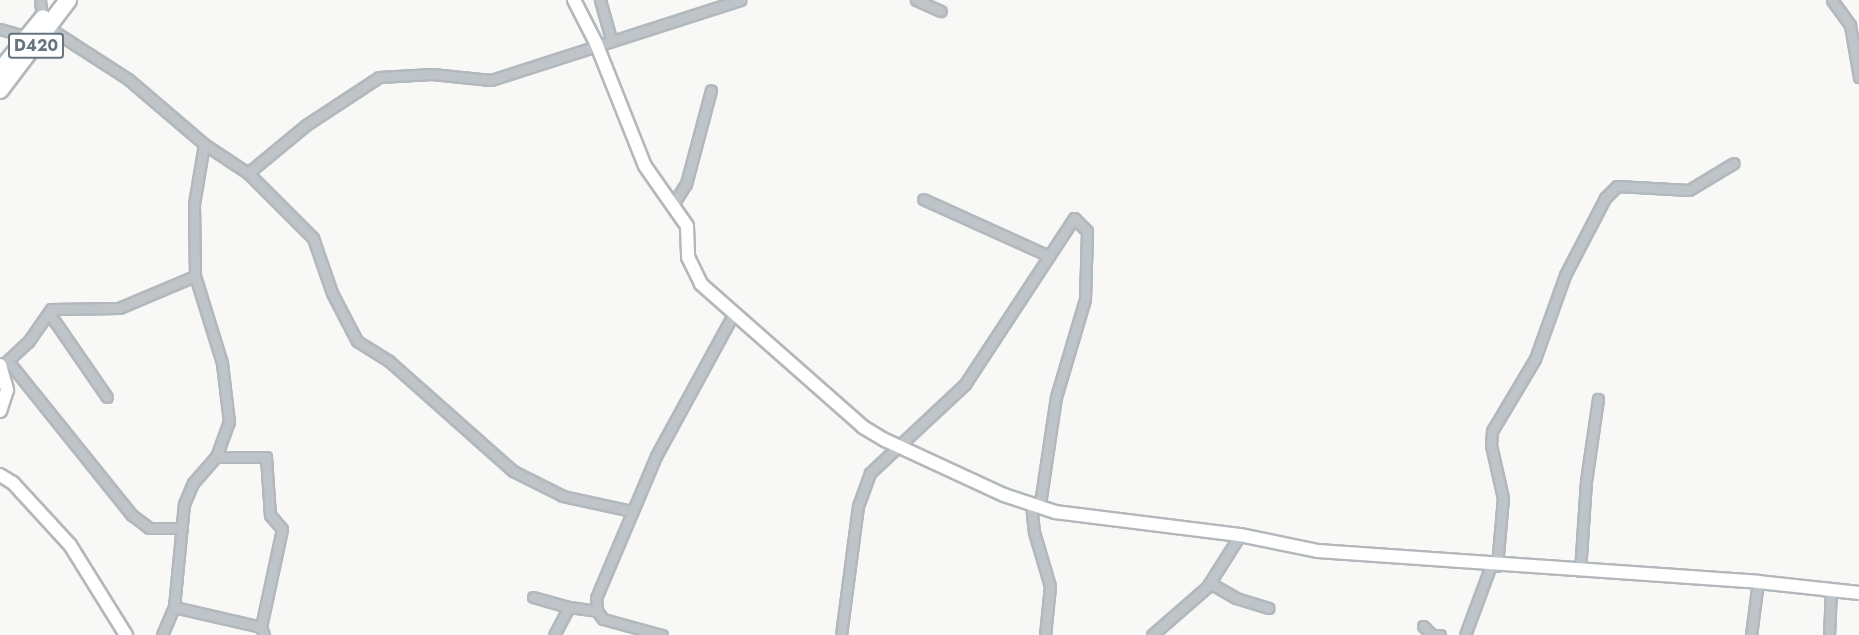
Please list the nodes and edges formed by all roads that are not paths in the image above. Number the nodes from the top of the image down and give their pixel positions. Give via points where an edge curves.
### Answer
1 (40, 0) edge
2 (56, 0) edge
3 (68, 0) edge
4 (574, 0) edge
5 (600, 0) edge
6 (740, 0) edge
7 (916, 0) edge
8 (1832, 0) edge
9 (941, 11) dead end
10 (46, 23) junction
11 (0, 29) edge
12 (28, 37) junction
13 (611, 39) junction
14 (596, 43) junction
15 (0, 71) edge
16 (1859, 77) edge
17 (0, 90) edge
18 (711, 90) dead end
19 (204, 144) junction
20 (1734, 163) dead end
21 (248, 173) junction
22 (923, 199) dead end
23 (672, 206) junction
24 (1049, 256) junction
25 (195, 276) junction
26 (49, 312) junction
27 (734, 313) junction
28 (3, 364) edge
29 (107, 397) dead end
30 (1598, 399) dead end
31 (0, 411) edge
32 (897, 446) junction
33 (216, 457) junction
34 (0, 475) edge
35 (1034, 505) junction
36 (633, 511) junction
37 (182, 528) junction
38 (1240, 535) junction
39 (1494, 565) junction
40 (1580, 571) junction
41 (1758, 582) junction
42 (1210, 583) junction
43 (1831, 590) junction
44 (1859, 593) edge
45 (532, 597) dead end
46 (174, 607) junction
47 (569, 607) junction
48 (1269, 608) dead end
49 (597, 611) junction
50 (1424, 626) dead end
51 (262, 631) edge
52 (126, 635) edge
53 (162, 635) edge
54 (554, 635) edge
55 (662, 635) edge
56 (841, 635) edge
57 (1045, 635) edge
58 (1152, 635) edge
59 (1440, 635) edge
60 (1465, 635) edge
61 (1751, 635) edge
62 (1829, 635) edge

1 - 10 street
2 - 10 highway, D420
3 - 10 highway, D420
4 - 14 street
5 - 13 street
6 - 13 street
7 - 9 street
8 - 16 street via 1850,25
10 - 12 highway, D420
10 - 17 highway, D420
10 - 19 street via 128,79
11 - 12 street
12 - 15 highway, D420
13 - 14 street
14 - 21 street via 491,80 432,74 379,77 306,125
14 - 23 street via 645,166
18 - 23 street via 686,184
19 - 21 street
19 - 25 street via 194,204
20 - 39 street via 1689,190 1617,186 1605,198 1565,275 1535,359 1492,431 1491,445 1503,498
21 - 36 street via 313,238 332,293 357,341 389,361 533,484 563,496
22 - 24 street
23 - 27 street via 687,226 691,270
24 - 32 street via 965,384
24 - 35 street via 1074,218 1087,231 1085,298 1056,397 1041,497
25 - 26 street via 118,308 64,306
25 - 33 street via 222,363 229,422
26 - 28 street via 28,342
26 - 29 street
27 - 32 street via 863,426
27 - 36 street via 656,456
28 - 31 street via 7,390
28 - 37 street via 132,515 149,528
30 - 40 street via 1586,481
32 - 35 street
32 - 56 street via 870,473 858,506
33 - 37 street via 193,483 184,504
33 - 51 street via 266,457 270,515 282,529
34 - 52 street via 13,483 70,545
35 - 38 street via 1055,512
35 - 57 street via 1034,532 1050,586
36 - 49 street via 596,598
37 - 46 street
38 - 39 street via 1318,551
38 - 42 street
39 - 40 street
39 - 60 street
40 - 41 street
41 - 43 street
41 - 61 street
42 - 48 street via 1236,598
42 - 58 street
43 - 44 street
43 - 62 street
45 - 47 street
46 - 51 street
46 - 53 street
47 - 49 street
47 - 54 street
49 - 55 street via 603,619
50 - 59 street via 1432,635

